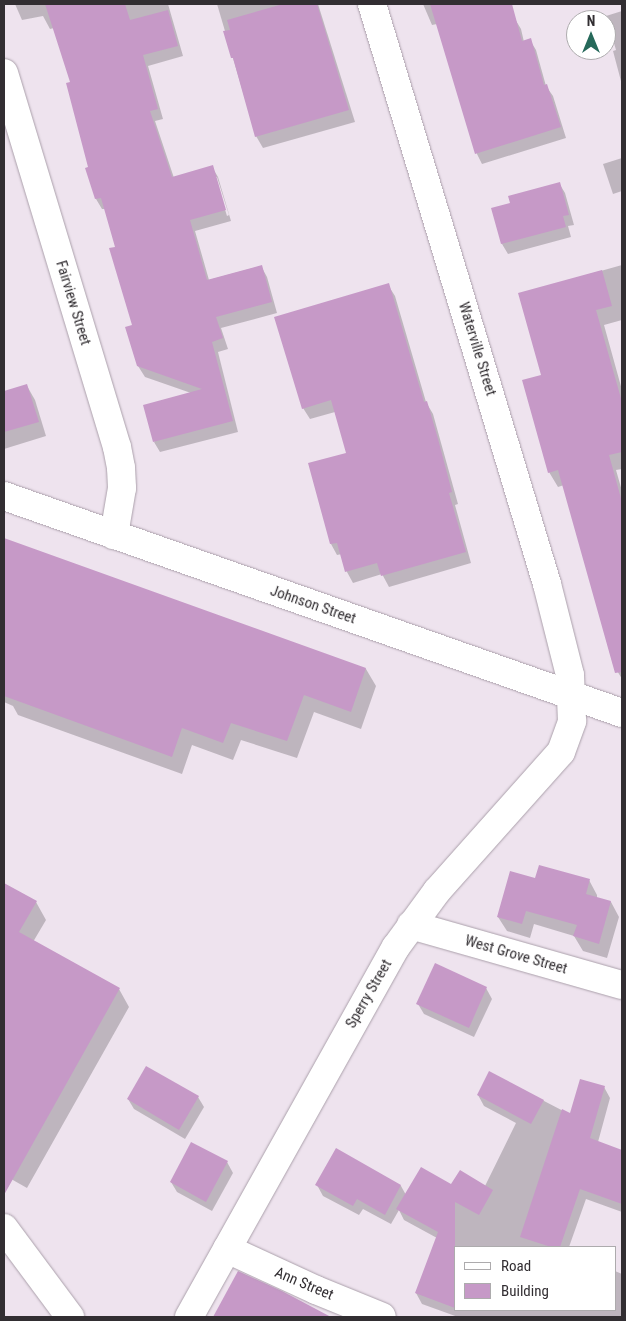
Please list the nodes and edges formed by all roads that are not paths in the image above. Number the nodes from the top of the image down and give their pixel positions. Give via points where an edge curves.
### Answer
1 (372, 4) edge
2 (4, 73) edge
3 (4, 496) edge
4 (114, 535) junction
5 (572, 696) junction
6 (622, 713) edge
7 (411, 925) junction
8 (622, 985) edge
9 (4, 1228) edge
10 (227, 1249) junction
11 (70, 1317) edge
12 (189, 1317) edge
13 (382, 1317) edge

1 - 5 street, Waterville Street via 547,584 565,652
2 - 4 street, Fairview Street via 117,448 122,488
3 - 4 street, Johnson Street
4 - 5 street, Johnson Street
5 - 6 street, Johnson Street
5 - 7 street, Sperry Street via 572,721 561,752 437,891
7 - 8 street, West Grove Street
7 - 10 street, Sperry Street via 378,977
9 - 11 street
10 - 12 street, Sperry Street
10 - 13 street, Ann Street

